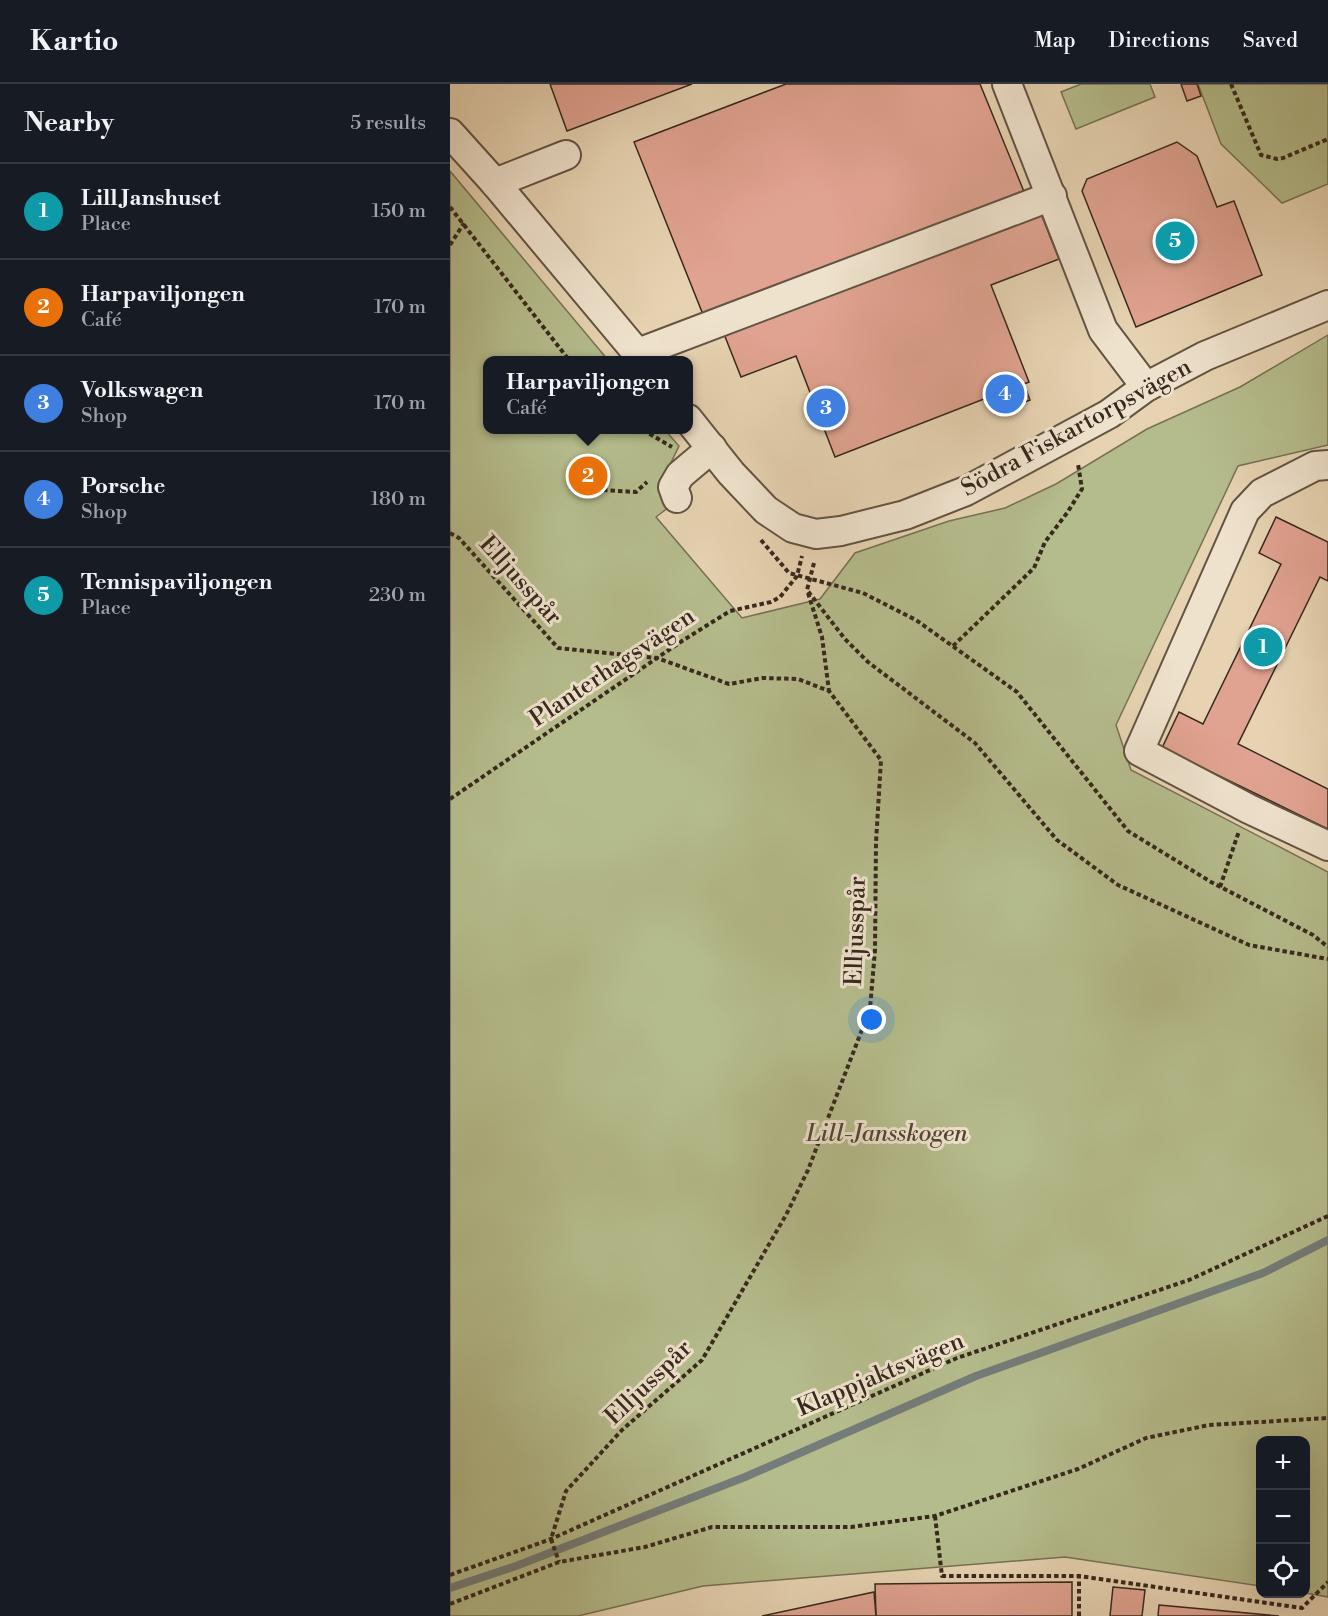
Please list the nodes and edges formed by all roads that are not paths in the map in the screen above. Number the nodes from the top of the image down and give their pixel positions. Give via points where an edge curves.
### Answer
1 (987, 84) edge
2 (1007, 84) edge
3 (450, 133) edge
4 (566, 155) dead end
5 (495, 183) junction
6 (1052, 196) junction
7 (1328, 305) edge
8 (639, 356) edge
9 (643, 356) edge
10 (1146, 387) junction
11 (693, 430) edge
12 (704, 454) junction
13 (1328, 465) edge
14 (677, 498) dead end
15 (1328, 846) edge

1 - 6 street via 1024,175
2 - 6 street
3 - 5 street
4 - 5 street
5 - 8 street
6 - 9 street
6 - 10 street via 1103,330
7 - 10 street, Södra Fiskartorpsvägen via 1205,356
10 - 12 street, Södra Fiskartorpsvägen via 1109,414 966,491 905,515 841,531 816,534 793,528 766,510 731,473
11 - 12 street, Södra Fiskartorpsvägen
12 - 14 street via 680,475 673,487
13 - 15 street via 1315,466 1262,493 1245,511 1139,751

